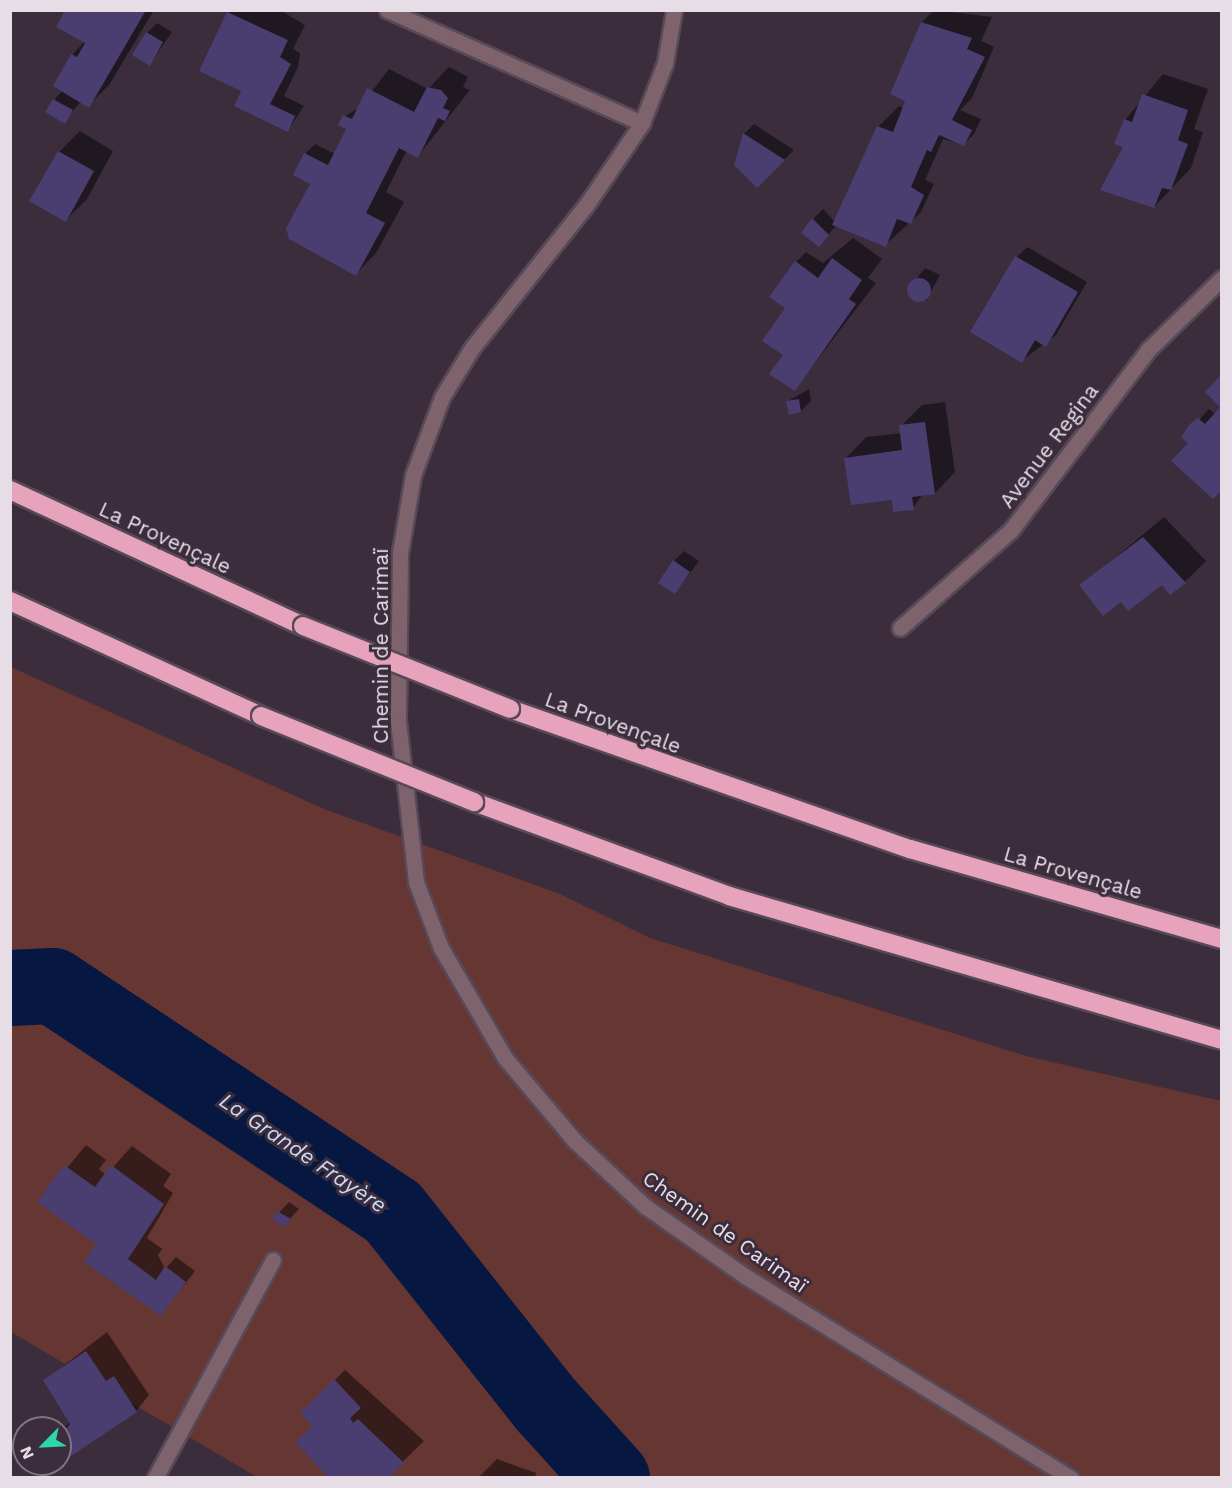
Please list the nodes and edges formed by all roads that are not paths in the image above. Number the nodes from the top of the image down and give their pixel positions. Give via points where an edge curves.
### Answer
1 (387, 10) edge
2 (674, 10) edge
3 (642, 123) junction
4 (1221, 278) edge
5 (10, 490) edge
6 (10, 601) edge
7 (900, 628) dead end
8 (1221, 939) edge
9 (1221, 1040) edge
10 (273, 1260) dead end
11 (155, 1478) edge
12 (1071, 1478) edge

1 - 3 street
2 - 3 street, Chemin de Carimaï via 665,63
3 - 12 street, Chemin de Carimaï via 587,204 472,348 442,397 413,475 400,553 398,721 416,882 441,948 505,1058 575,1141 646,1207 745,1276
4 - 7 street, Avenue Regina via 1148,350 1011,530
5 - 8 highway, La Provençale, bridge via 303,626 510,709 910,849
6 - 9 highway, bridge via 261,716 474,802 729,896
10 - 11 street

